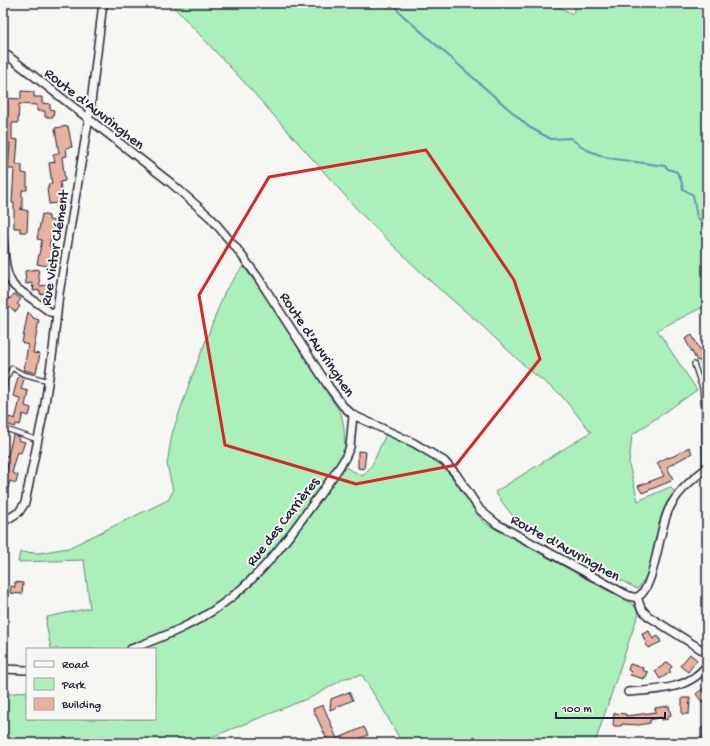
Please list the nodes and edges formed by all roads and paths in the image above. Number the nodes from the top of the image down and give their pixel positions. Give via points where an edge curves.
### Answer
1 (103, 3) edge
2 (3, 52) edge
3 (89, 119) junction
4 (3, 239) edge
5 (56, 313) junction
6 (694, 364) dead end
7 (49, 380) junction
8 (3, 404) edge
9 (353, 415) junction
10 (3, 428) edge
11 (38, 440) junction
12 (706, 469) edge
13 (3, 522) edge
14 (637, 597) junction
15 (133, 648) edge
16 (707, 653) edge
17 (707, 664) edge
18 (3, 669) edge
19 (26, 670) edge
20 (628, 692) dead end

1 - 3 street, Rue Victor Clément
2 - 3 street, Route d'Auvringhen
3 - 5 street, Rue Victor Clément
3 - 9 street, Route d'Auvringhen via 183,193 220,228 257,276 337,399
4 - 5 street via 9,276 13,284 50,312
5 - 7 street, Rue Victor Clément
6 - 12 lane via 702,388
7 - 8 lane via 26,375 12,368 6,380
7 - 11 street, Rue Victor Clément
9 - 14 street, Route d'Auvringhen via 414,443 444,461 480,510 493,521 625,594
9 - 15 street, Rue des Carrières via 350,447 345,458 268,564 213,611 173,632
10 - 11 lane
11 - 13 street, Rue Victor Clément via 25,503 19,512
12 - 14 street via 680,492 669,509 652,573 642,593
14 - 16 street via 641,608 648,616
17 - 20 street via 696,677 682,684
18 - 19 street

